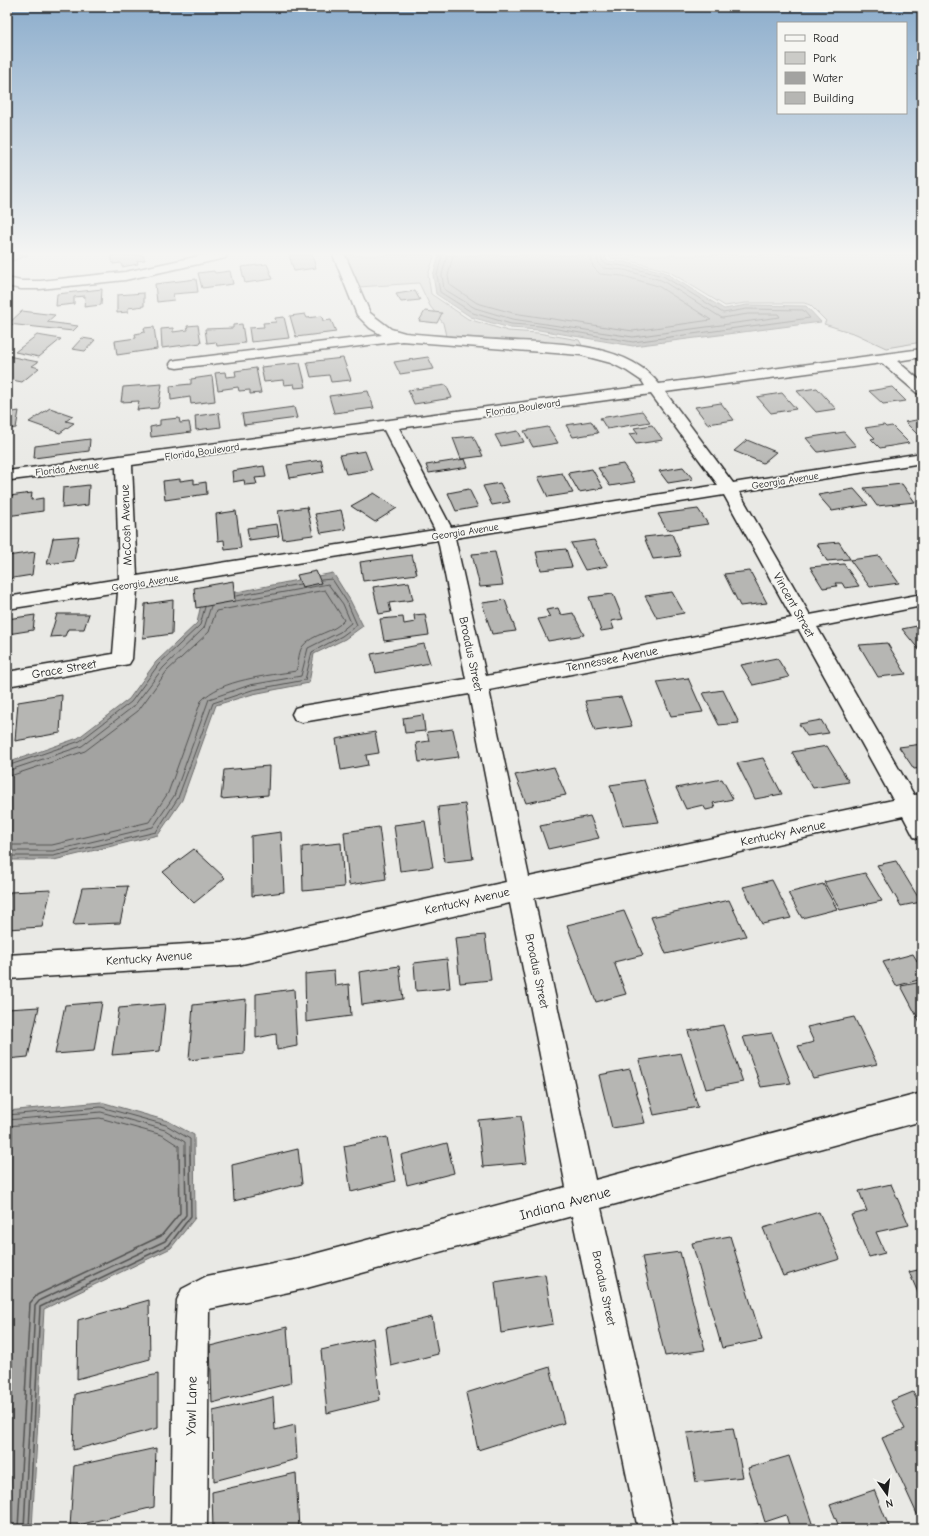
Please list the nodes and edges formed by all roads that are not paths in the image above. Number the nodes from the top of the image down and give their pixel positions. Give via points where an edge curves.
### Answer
1 (378, 327) edge
2 (404, 337) junction
3 (922, 353) edge
4 (885, 358) junction
5 (178, 364) dead end
6 (654, 389) junction
7 (922, 390) edge
8 (389, 425) junction
9 (8, 458) edge
10 (922, 458) edge
11 (124, 462) junction
12 (9, 476) edge
13 (729, 489) junction
14 (446, 534) junction
15 (128, 584) junction
16 (922, 600) edge
17 (7, 603) edge
18 (803, 622) junction
19 (122, 659) joint
20 (7, 679) edge
21 (477, 685) junction
22 (302, 714) dead end
23 (915, 804) edge
24 (922, 830) edge
25 (520, 890) junction
26 (7, 967) edge
27 (922, 1107) edge
28 (584, 1199) junction
29 (207, 1292) joint
30 (189, 1529) edge
31 (656, 1529) edge

1 - 2 street
2 - 5 street
2 - 6 street, Vincent Street via 576,351 605,356 639,371
3 - 4 street, Florida Boulevard
4 - 6 street, Florida Boulevard
4 - 7 street
6 - 8 street, Florida Boulevard
6 - 13 street, Vincent Street
8 - 11 street, Florida Boulevard
8 - 14 street, Broadus Street
9 - 12 street, Florida Avenue
10 - 13 street, Georgia Avenue
11 - 12 street, Florida Avenue
11 - 15 street, McCosh Avenue
13 - 14 street, Georgia Avenue
13 - 18 street, Vincent Street
14 - 15 street, Georgia Avenue
14 - 21 street, Broadus Street
15 - 17 street, Georgia Avenue
15 - 19 street, McCosh Avenue
16 - 18 street, Tennessee Avenue
18 - 21 street, Tennessee Avenue
18 - 23 street, Vincent Street
19 - 20 street, Grace Street
21 - 22 street, Tennessee Avenue
21 - 25 street, Broadus Street
23 - 24 street, Vincent Street
23 - 25 street, Kentucky Avenue
25 - 26 street, Kentucky Avenue via 238,953
25 - 28 street, Broadus Street
27 - 28 street, Indiana Avenue
28 - 29 street, Indiana Avenue via 303,1273
28 - 31 street, Broadus Street
29 - 30 street, Yawl Lane via 193,1300

